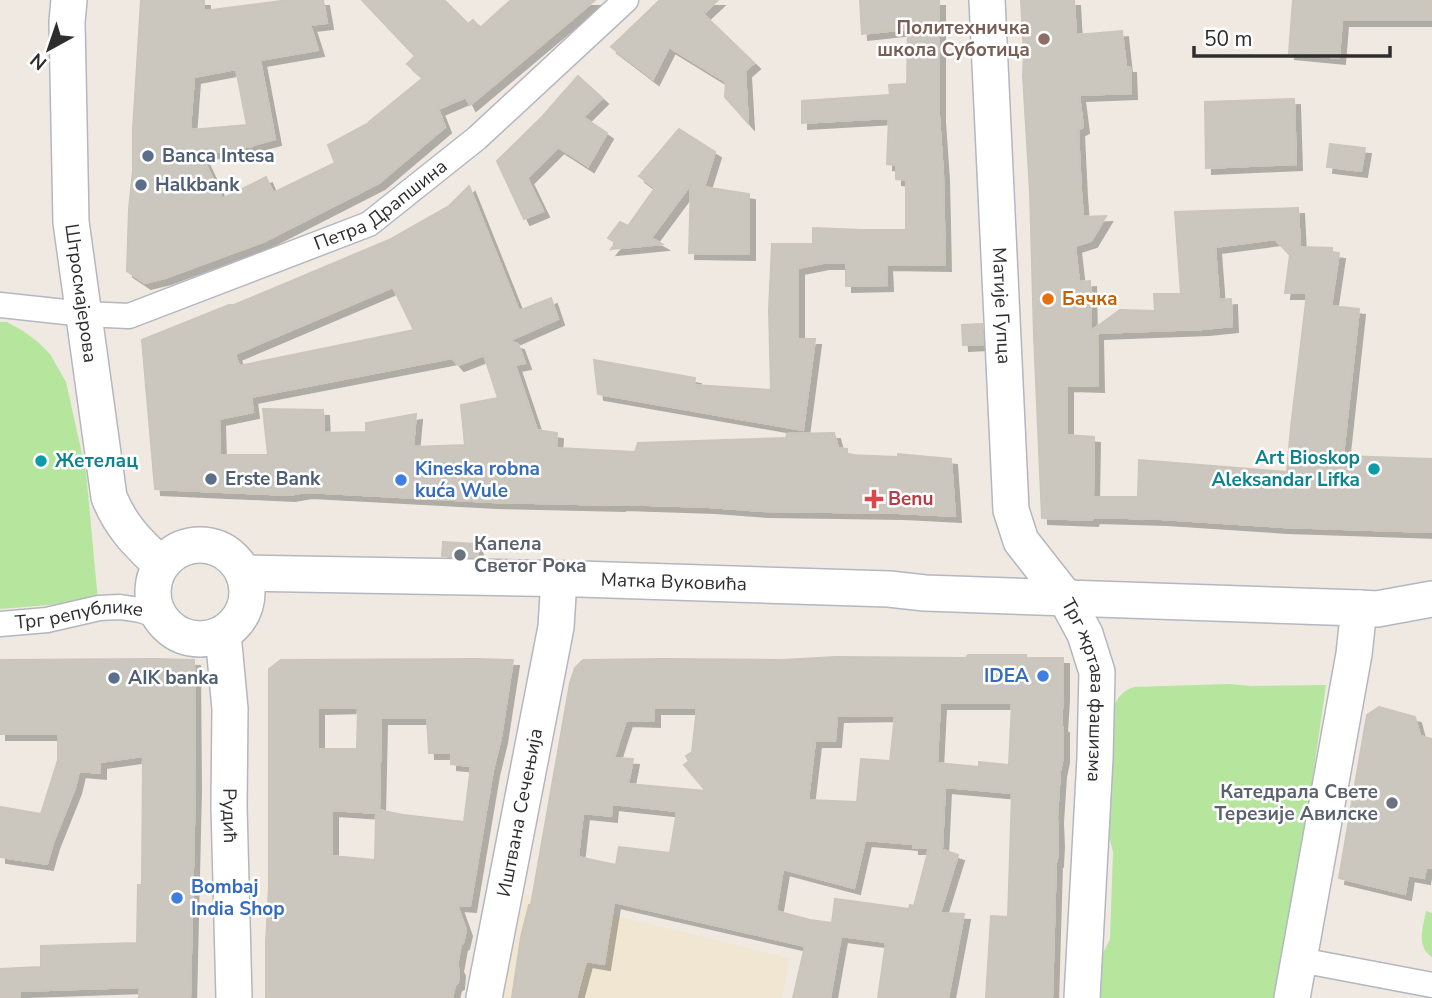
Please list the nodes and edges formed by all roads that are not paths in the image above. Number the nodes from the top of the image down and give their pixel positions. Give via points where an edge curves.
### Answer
1 (69, 0) edge
2 (987, 0) edge
3 (616, 4) edge
4 (0, 305) edge
5 (84, 314) junction
6 (161, 565) junction
7 (243, 573) junction
8 (559, 579) junction
9 (1065, 597) junction
10 (1432, 599) edge
11 (1359, 608) junction
12 (159, 616) junction
13 (0, 624) edge
14 (223, 634) junction
15 (1300, 960) junction
16 (1432, 985) edge
17 (234, 998) edge
18 (484, 998) edge
19 (1082, 998) edge
20 (1292, 998) edge

1 - 5 street, Штросмајерова via 71,222
2 - 9 street, Матије Гупца via 1011,510 1021,541
3 - 5 street, Петра Драпшина via 477,138 369,224 129,316
4 - 5 street
5 - 6 street, Штросмајерова via 109,497 129,533
6 - 7 street via 183,548 212,546 236,561
6 - 12 street via 153,590
7 - 8 street, Матка Вуковића
7 - 14 street via 247,601 234,625
8 - 9 street, Матка Вуковића
8 - 18 street, Иштвана Сечењија via 556,626
9 - 11 street, Трг жртава фашизма
9 - 19 street, Трг жртава фашизма via 1085,634 1097,672
10 - 11 street, Трг жртава фашизма
11 - 15 street
12 - 13 street, Трг републике via 120,607 99,608 47,621
12 - 14 street via 181,635 195,639
14 - 17 street, Рудић via 230,709
15 - 16 street
15 - 20 street

